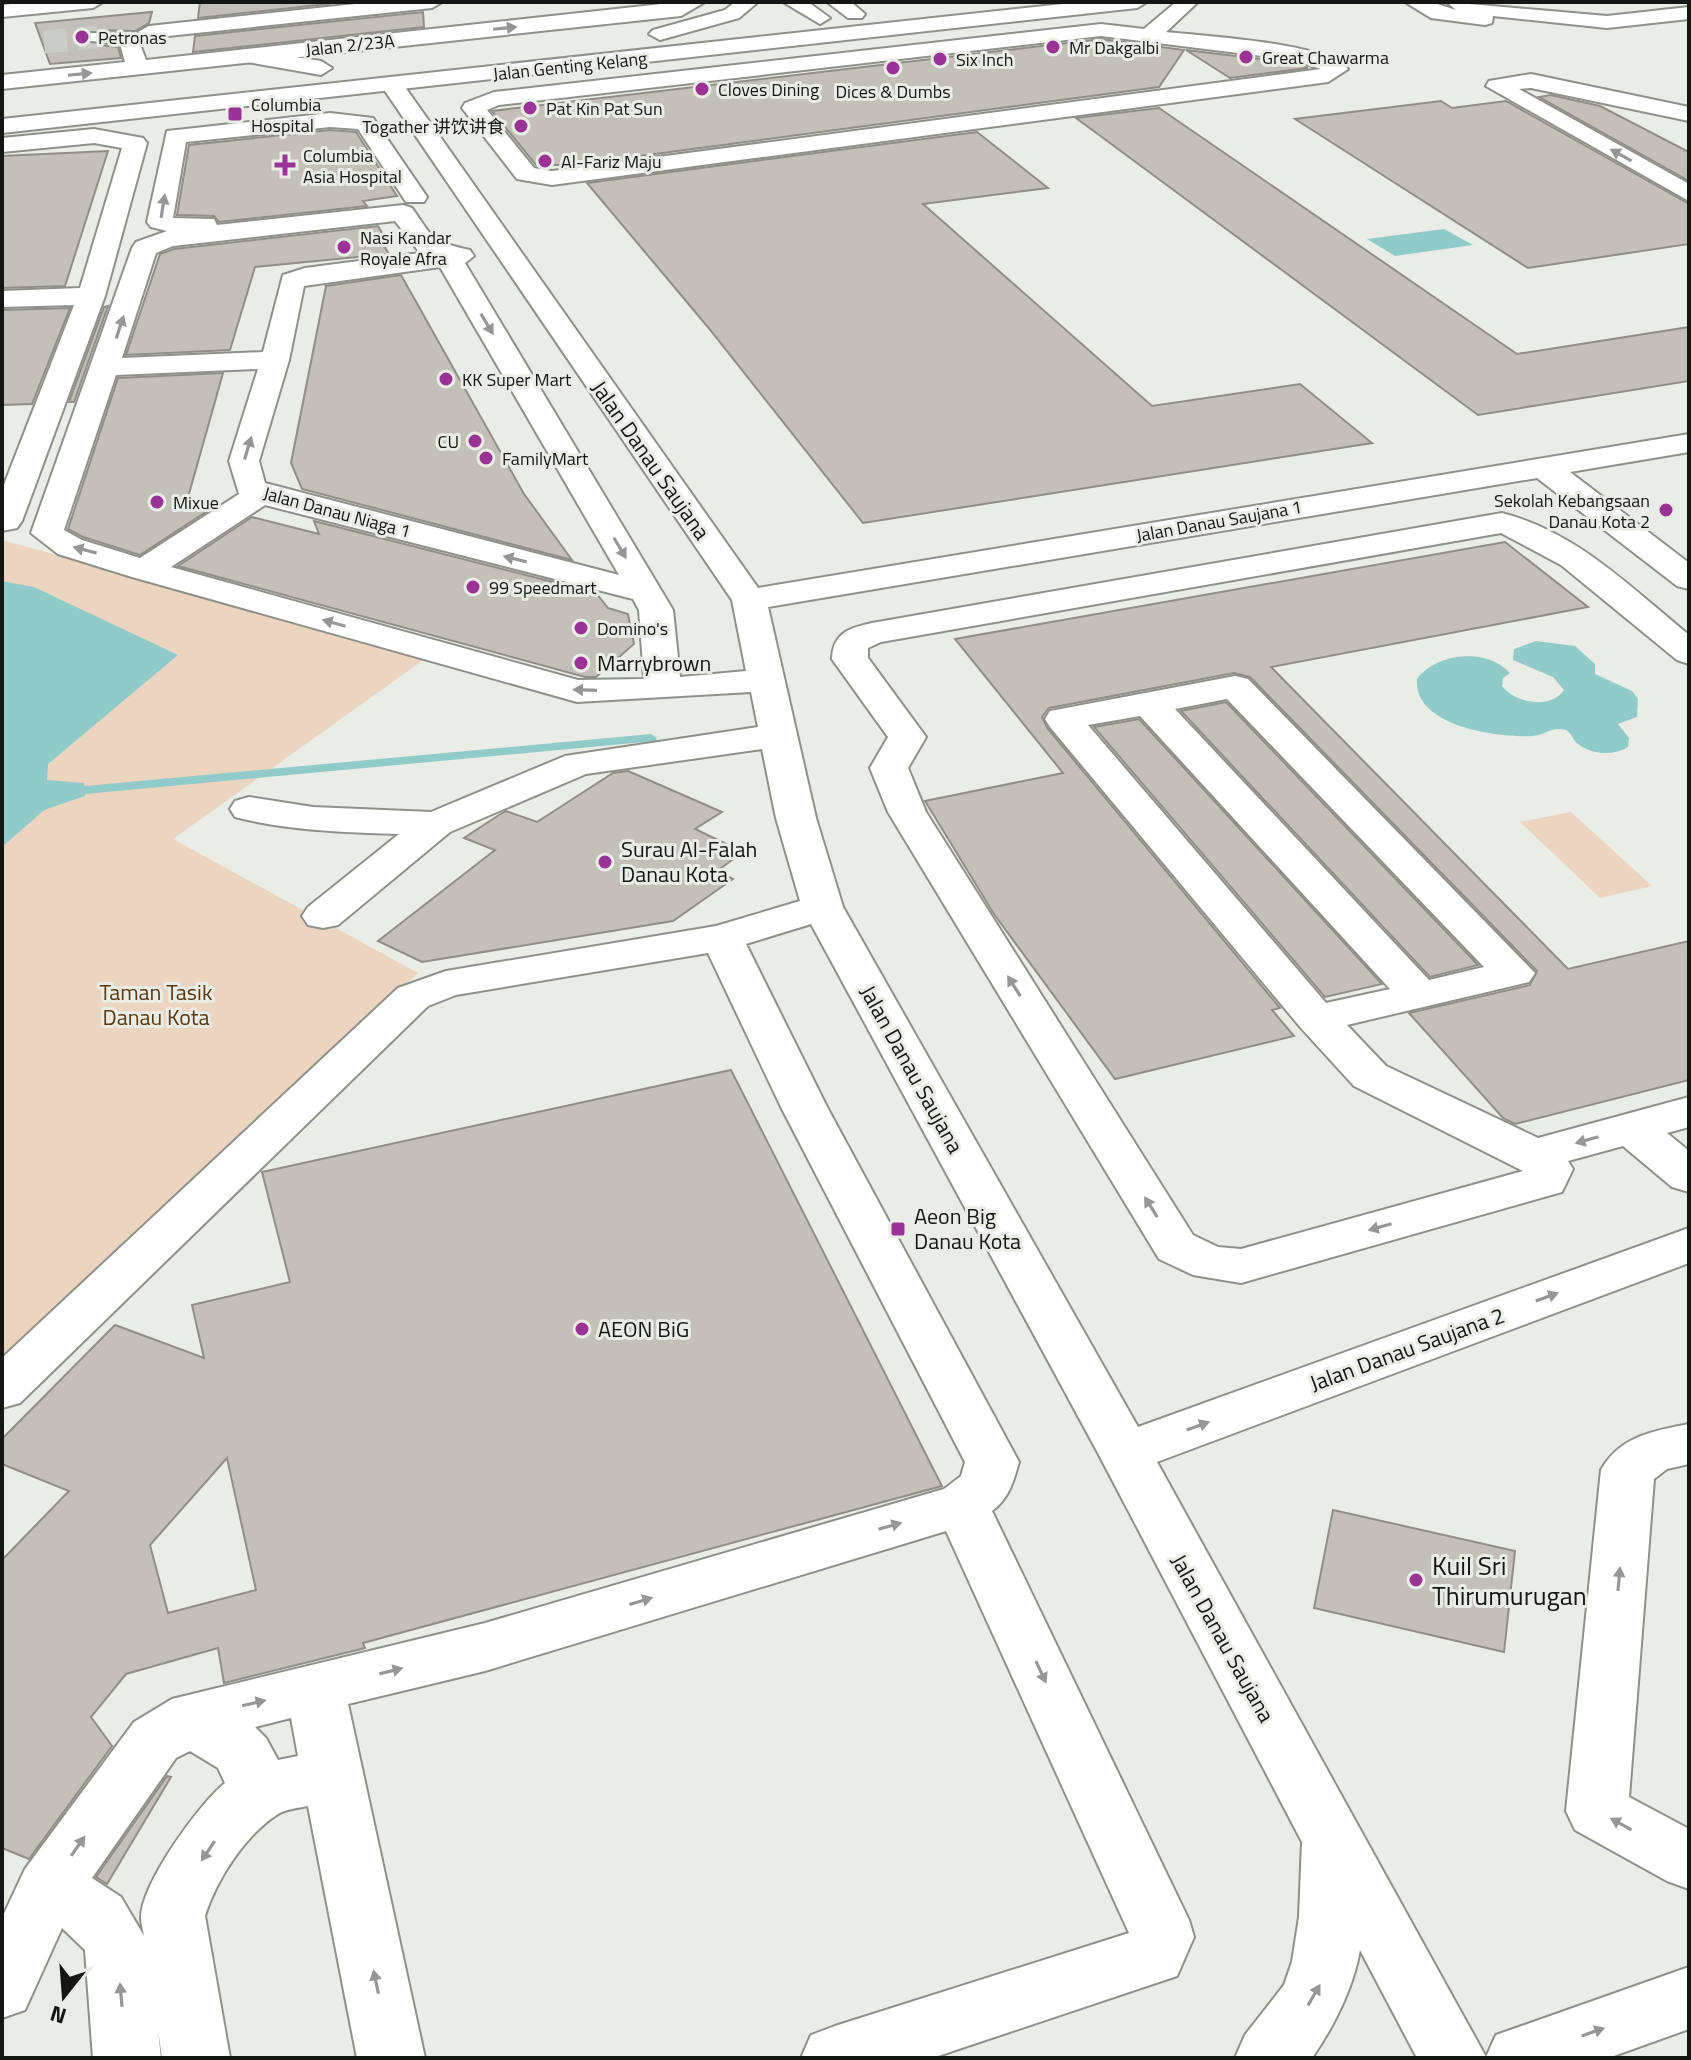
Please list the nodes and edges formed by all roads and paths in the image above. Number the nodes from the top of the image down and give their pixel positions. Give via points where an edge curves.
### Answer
1 (93, 2) edge
2 (425, 2) edge
3 (432, 2) edge
4 (695, 2) edge
5 (748, 2) edge
6 (793, 2) edge
7 (975, 2) edge
8 (1137, 2) edge
9 (1188, 2) edge
10 (1415, 2) edge
11 (1457, 2) edge
12 (1064, 6) edge
13 (2, 11) edge
14 (137, 12) dead end
15 (848, 13) edge
16 (1689, 13) edge
17 (820, 18) junction
18 (1558, 22) junction
19 (149, 32) junction
20 (454, 34) junction
21 (658, 34) junction
22 (1143, 34) junction
23 (98, 37) tunnel mouth
24 (37, 50) dead end
25 (250, 56) junction
26 (168, 65) junction
27 (138, 68) junction
28 (321, 68) junction
29 (9, 76) edge
30 (44, 77) junction
31 (208, 80) junction
32 (392, 85) junction
33 (352, 90) junction
34 (2, 102) edge
35 (220, 104) junction
36 (1689, 114) edge
37 (2, 126) edge
38 (95, 126) junction
39 (467, 144) junction
40 (2, 145) edge
41 (462, 185) junction
42 (412, 191) junction
43 (1689, 194) edge
44 (507, 251) junction
45 (448, 257) junction
46 (91, 296) junction
47 (2, 299) edge
48 (275, 360) junction
49 (107, 367) junction
50 (1689, 443) edge
51 (1543, 467) junction
52 (260, 494) junction
53 (2, 521) edge
54 (144, 570) junction
55 (1689, 579) edge
56 (645, 592) junction
57 (749, 600) junction
58 (1689, 653) edge
59 (767, 680) junction
60 (663, 689) junction
61 (1149, 703) junction
62 (779, 735) junction
63 (249, 809) dead end
64 (436, 824) junction
65 (822, 907) junction
66 (323, 916) dead end
67 (722, 938) junction
68 (1419, 995) junction
69 (1316, 1019) junction
70 (1689, 1112) edge
71 (1631, 1128) junction
72 (1534, 1155) junction
73 (1689, 1176) edge
74 (1689, 1245) edge
75 (2, 1389) edge
76 (1689, 1444) edge
77 (1125, 1453) junction
78 (962, 1505) junction
79 (315, 1690) junction
80 (182, 1724) junction
81 (333, 1775) junction
82 (259, 1793) junction
83 (1333, 1840) junction
84 (1689, 1861) edge
85 (48, 1889) junction
86 (2, 1988) edge
87 (1689, 1998) edge
88 (120, 2057) edge
89 (196, 2058) edge
90 (391, 2058) edge
91 (835, 2058) edge
92 (1269, 2058) edge
93 (1453, 2058) edge
94 (1520, 2058) edge

1 - 13 street
2 - 3 street
2 - 19 street
2 - 20 street
20 -> 4 street, Jalan 2/23A via 681,10
5 - 21 street via 732,14
6 - 17 street
7 - 15 street
8 - 12 street, Jalan Genting Kelang
9 - 22 street
10 - 18 street via 1438,14
11 - 18 street
12 - 15 street
12 - 22 street via 1153,15
12 - 32 street, Jalan Genting Kelang
14 - 19 street
15 - 17 street
15 - 33 street via 795,36 408,77
16 - 18 street
17 - 21 street, Jalan Genting Kelang
19 - 26 street
20 - 25 street, Jalan 2/23A
21 - 28 street, Jalan Genting Kelang
22 - 39 street via 1062,32 494,99 473,108
22 - 39 street via 1294,54 1337,69 1328,75 552,178 526,174
23 - 27 street via 129,38
24 - 30 street
25 - 26 street, Jalan 2/23A
25 - 28 street
26 - 27 street, Jalan 2/23A
30 -> 27 street, Jalan 2/23A
28 - 31 street, Jalan Genting Kelang
29 - 30 street, Jalan 2/23A
31 - 34 street, Jalan Genting Kelang
31 - 35 street via 261,86
32 - 33 street, Jalan Genting Kelang
32 - 39 street, Jalan Danau Saujana
33 - 35 street, Jalan Genting Kelang
35 - 38 street, Jalan Genting Kelang
43 -> 36 street via 1497,86 1531,81
37 - 38 street, Jalan Genting Kelang
38 - 40 street
38 - 46 street via 135,143
39 - 41 street, Jalan Danau Saujana
41 - 42 street
41 - 44 street, Jalan Danau Saujana
42 -> 42 street via 180,227 160,222 175,136 330,120 365,123
44 - 45 street
44 - 57 street, Jalan Danau Saujana
45 - 48 street, Jalan Danau Niaga 1 via 292,281
49 -> 45 street via 145,248 168,239 403,213 424,245
45 -> 56 street
46 - 47 street
46 - 53 street
48 - 49 street
52 -> 48 street, Jalan Danau Niaga 1 via 250,487 244,461
54 -> 49 street via 70,547 47,533
50 - 51 street, Jalan Danau Saujana 1
51 - 55 street
51 - 57 street, Jalan Danau Saujana 1
52 - 54 street
56 -> 52 street, Jalan Danau Niaga 1
60 -> 54 street via 577,691
56 - 60 street via 656,610
57 - 59 street, Jalan Danau Saujana
72 -> 58 street via 1549,1169 1545,1181 1241,1266 1210,1263 1176,1247 907,812 889,768 907,737 850,659 850,643 872,633 1502,523 1524,526 1552,542
59 - 60 street
59 - 62 street, Jalan Danau Saujana
61 - 68 street
61 - 68 street via 1235,687 1514,973
61 - 69 street via 1063,719
62 - 64 street via 578,764
62 - 65 street, Jalan Danau Saujana
63 - 64 street via 313,819
64 - 66 street
65 - 67 street
65 - 77 street, Jalan Danau Saujana
67 - 75 street via 446,984 413,997
67 - 78 street via 804,1107 992,1462 985,1487
68 - 69 street
69 - 72 street via 1370,1076
70 - 71 street
71 -> 72 street
71 - 73 street
77 -> 74 street, Jalan Danau Saujana 2
84 -> 76 street via 1597,1811 1628,1470 1651,1452
77 - 83 street, Jalan Danau Saujana
79 -> 78 street via 485,1647
78 -> 91 street via 1162,1937 1154,1955
80 -> 79 street via 193,1717
79 - 81 street
80 - 82 street via 201,1727 241,1751
85 -> 80 street via 155,1740
81 - 82 street
90 -> 81 street
82 -> 89 street via 238,1808 177,1896 173,1916
92 -> 83 street via 1321,1982 1331,1936
83 - 93 street, Jalan Danau Saujana
85 - 86 street
88 -> 85 street via 117,1949 111,1932 91,1908
94 -> 87 street

